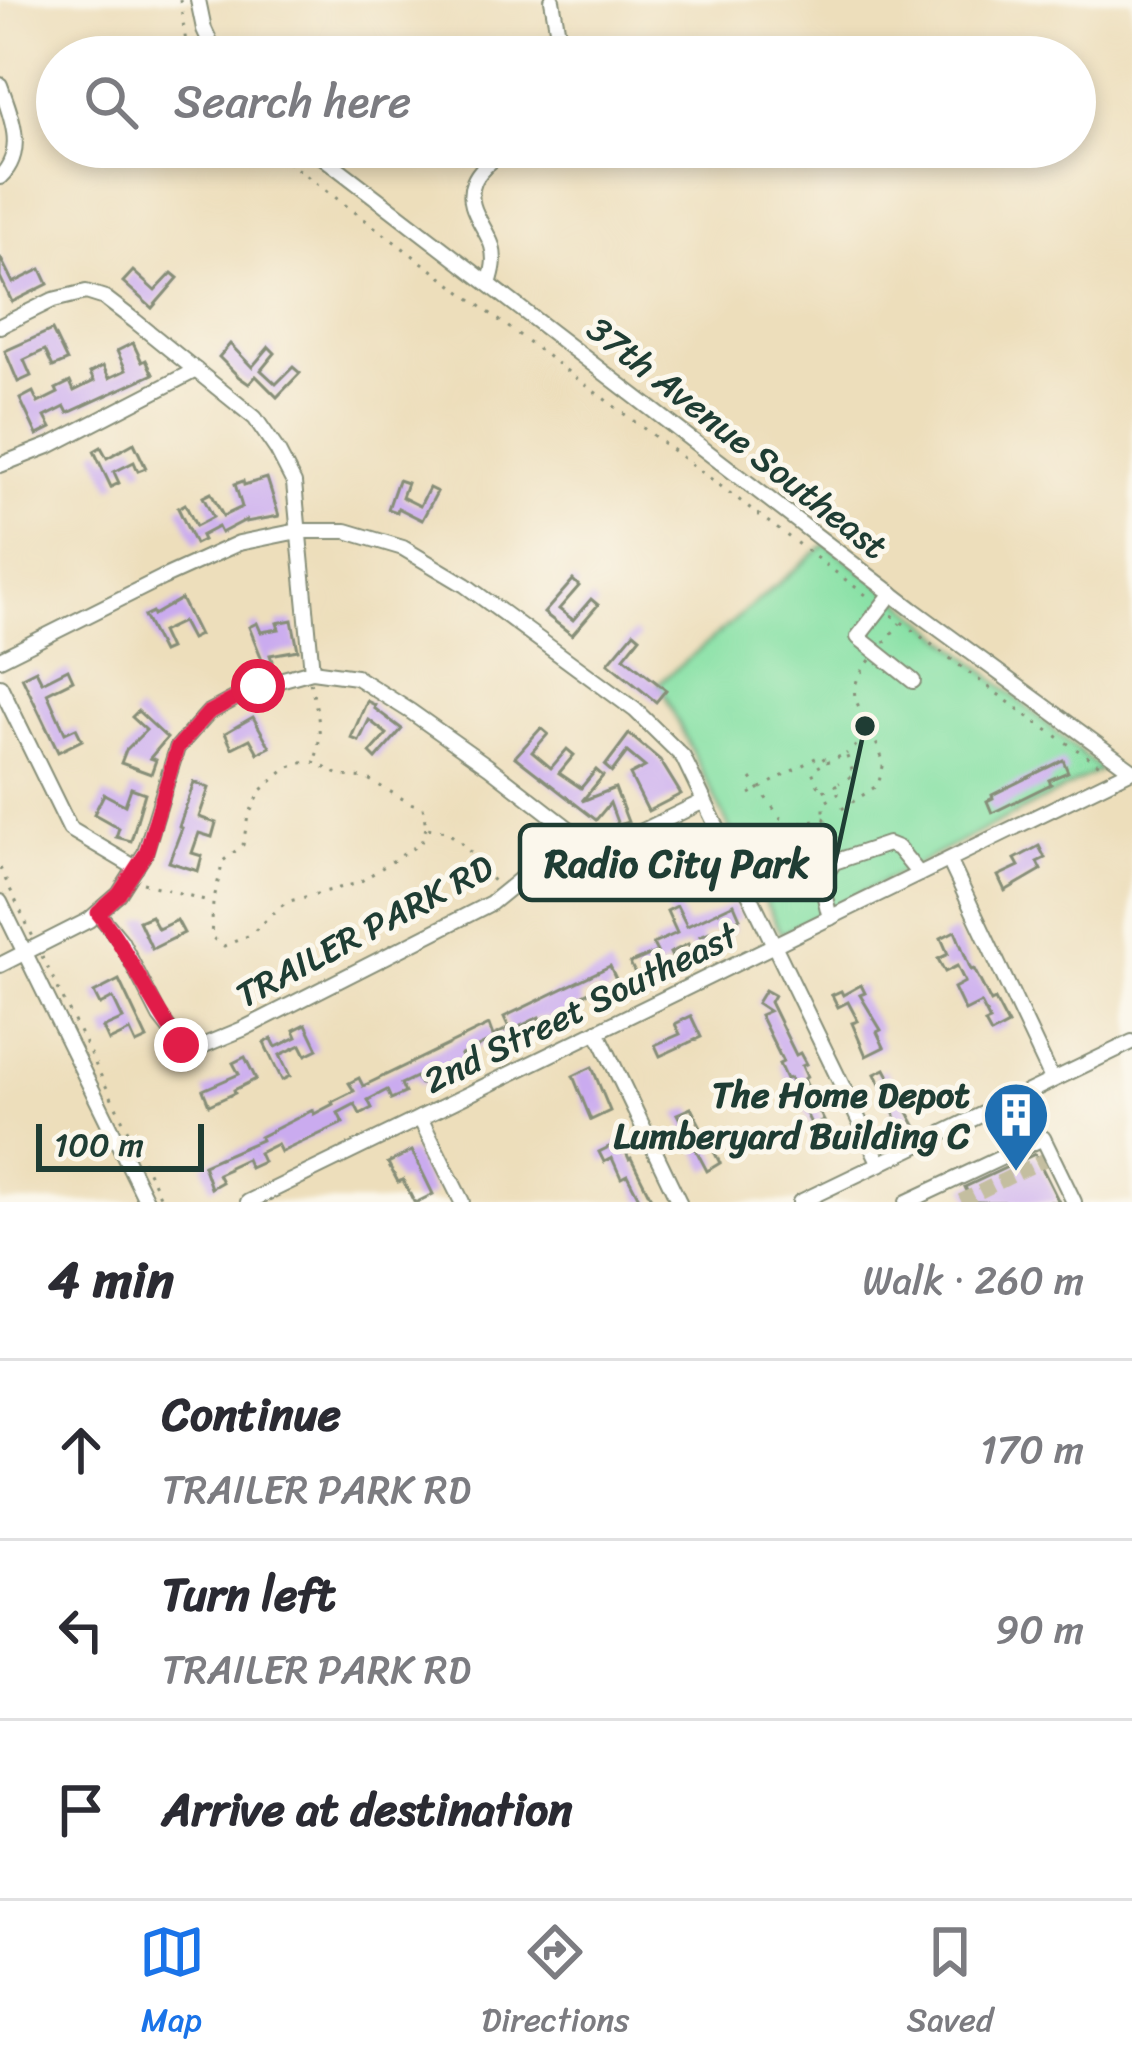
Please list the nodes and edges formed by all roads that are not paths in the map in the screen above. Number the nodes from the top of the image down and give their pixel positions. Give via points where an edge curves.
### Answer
1 (198, 0) edge
2 (552, 0) edge
3 (207, 36) edge
4 (558, 36) edge
5 (0, 85) edge
6 (337, 168) edge
7 (483, 168) edge
8 (0, 177) edge
9 (489, 284) junction
10 (0, 326) edge
11 (196, 370) junction
12 (0, 466) edge
13 (298, 531) junction
14 (892, 593) junction
15 (0, 659) edge
16 (311, 676) junction
17 (913, 681) dead end
18 (0, 686) edge
19 (1132, 770) edge
20 (704, 801) junction
21 (562, 824) junction
22 (949, 860) junction
23 (919, 874) junction
24 (139, 875) junction
25 (0, 902) edge
26 (98, 913) junction
27 (830, 918) junction
28 (773, 946) junction
29 (31, 950) junction
30 (0, 965) edge
31 (598, 1031) junction
32 (1132, 1042) edge
33 (1052, 1079) junction
34 (420, 1118) junction
35 (880, 1164) junction
36 (952, 1183) junction
37 (912, 1201) edge
38 (961, 1201) edge
39 (146, 1202) edge
40 (248, 1202) edge
41 (462, 1202) edge
42 (679, 1202) edge
43 (800, 1202) edge
44 (1074, 1202) edge

1 - 3 street
2 - 4 street
5 - 8 street via 16,144
6 - 9 street, 37th Avenue Southeast
7 - 9 street via 472,205 492,244
9 - 14 street, 37th Avenue Southeast
10 - 11 street via 86,292
11 - 12 street
11 - 13 street via 255,418 278,450 294,483
13 - 15 street via 239,543
13 - 16 street
13 - 20 street via 346,531 403,548 465,585 635,710 683,757
14 - 17 street via 858,637
14 - 19 street, 37th Avenue Southeast
16 - 21 street via 356,677
16 - 24 street via 258,686 208,713 177,748
18 - 24 street via 70,829
19 - 22 street, 2nd Street Southeast
20 - 21 street via 618,844 586,842
20 - 28 street
21 - 26 street, TRAILER PARK RD via 534,868 491,903 202,1046 181,1045
22 - 23 street, 2nd Street Southeast
22 - 33 street
23 - 27 street, 2nd Street Southeast
23 - 27 street via 888,844 834,862 821,881
24 - 26 street
25 - 29 street
26 - 29 street
27 - 28 street, 2nd Street Southeast
28 - 31 street, 2nd Street Southeast
28 - 35 street
29 - 30 street
29 - 39 street
31 - 34 street, 2nd Street Southeast
31 - 42 street
32 - 33 street
33 - 35 street
34 - 40 street, 2nd Street Southeast
34 - 41 street
35 - 43 street
36 - 37 street
36 - 38 street
36 - 44 street via 1043,1138

